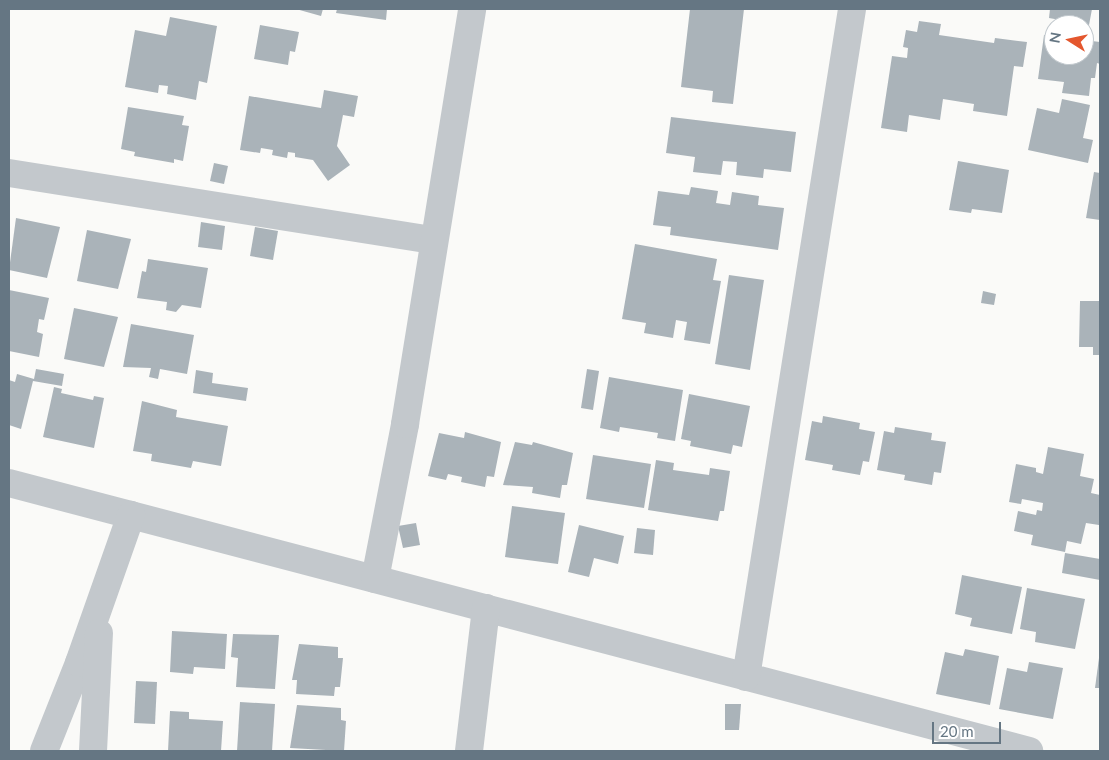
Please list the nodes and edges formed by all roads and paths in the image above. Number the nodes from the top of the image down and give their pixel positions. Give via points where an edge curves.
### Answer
1 (472, 9) edge
2 (852, 9) edge
3 (9, 173) edge
4 (434, 240) junction
5 (9, 483) edge
6 (131, 515) junction
7 (375, 579) junction
8 (101, 600) junction
9 (486, 608) junction
10 (746, 677) junction
11 (44, 751) edge
12 (94, 751) edge
13 (469, 751) edge
14 (1029, 751) edge

1 - 4 street
2 - 10 street
3 - 4 street
4 - 7 street via 405,424
5 - 6 street
6 - 7 street
6 - 8 street
7 - 9 street
8 - 11 street
8 - 12 street
9 - 10 street
9 - 13 street
10 - 14 street

